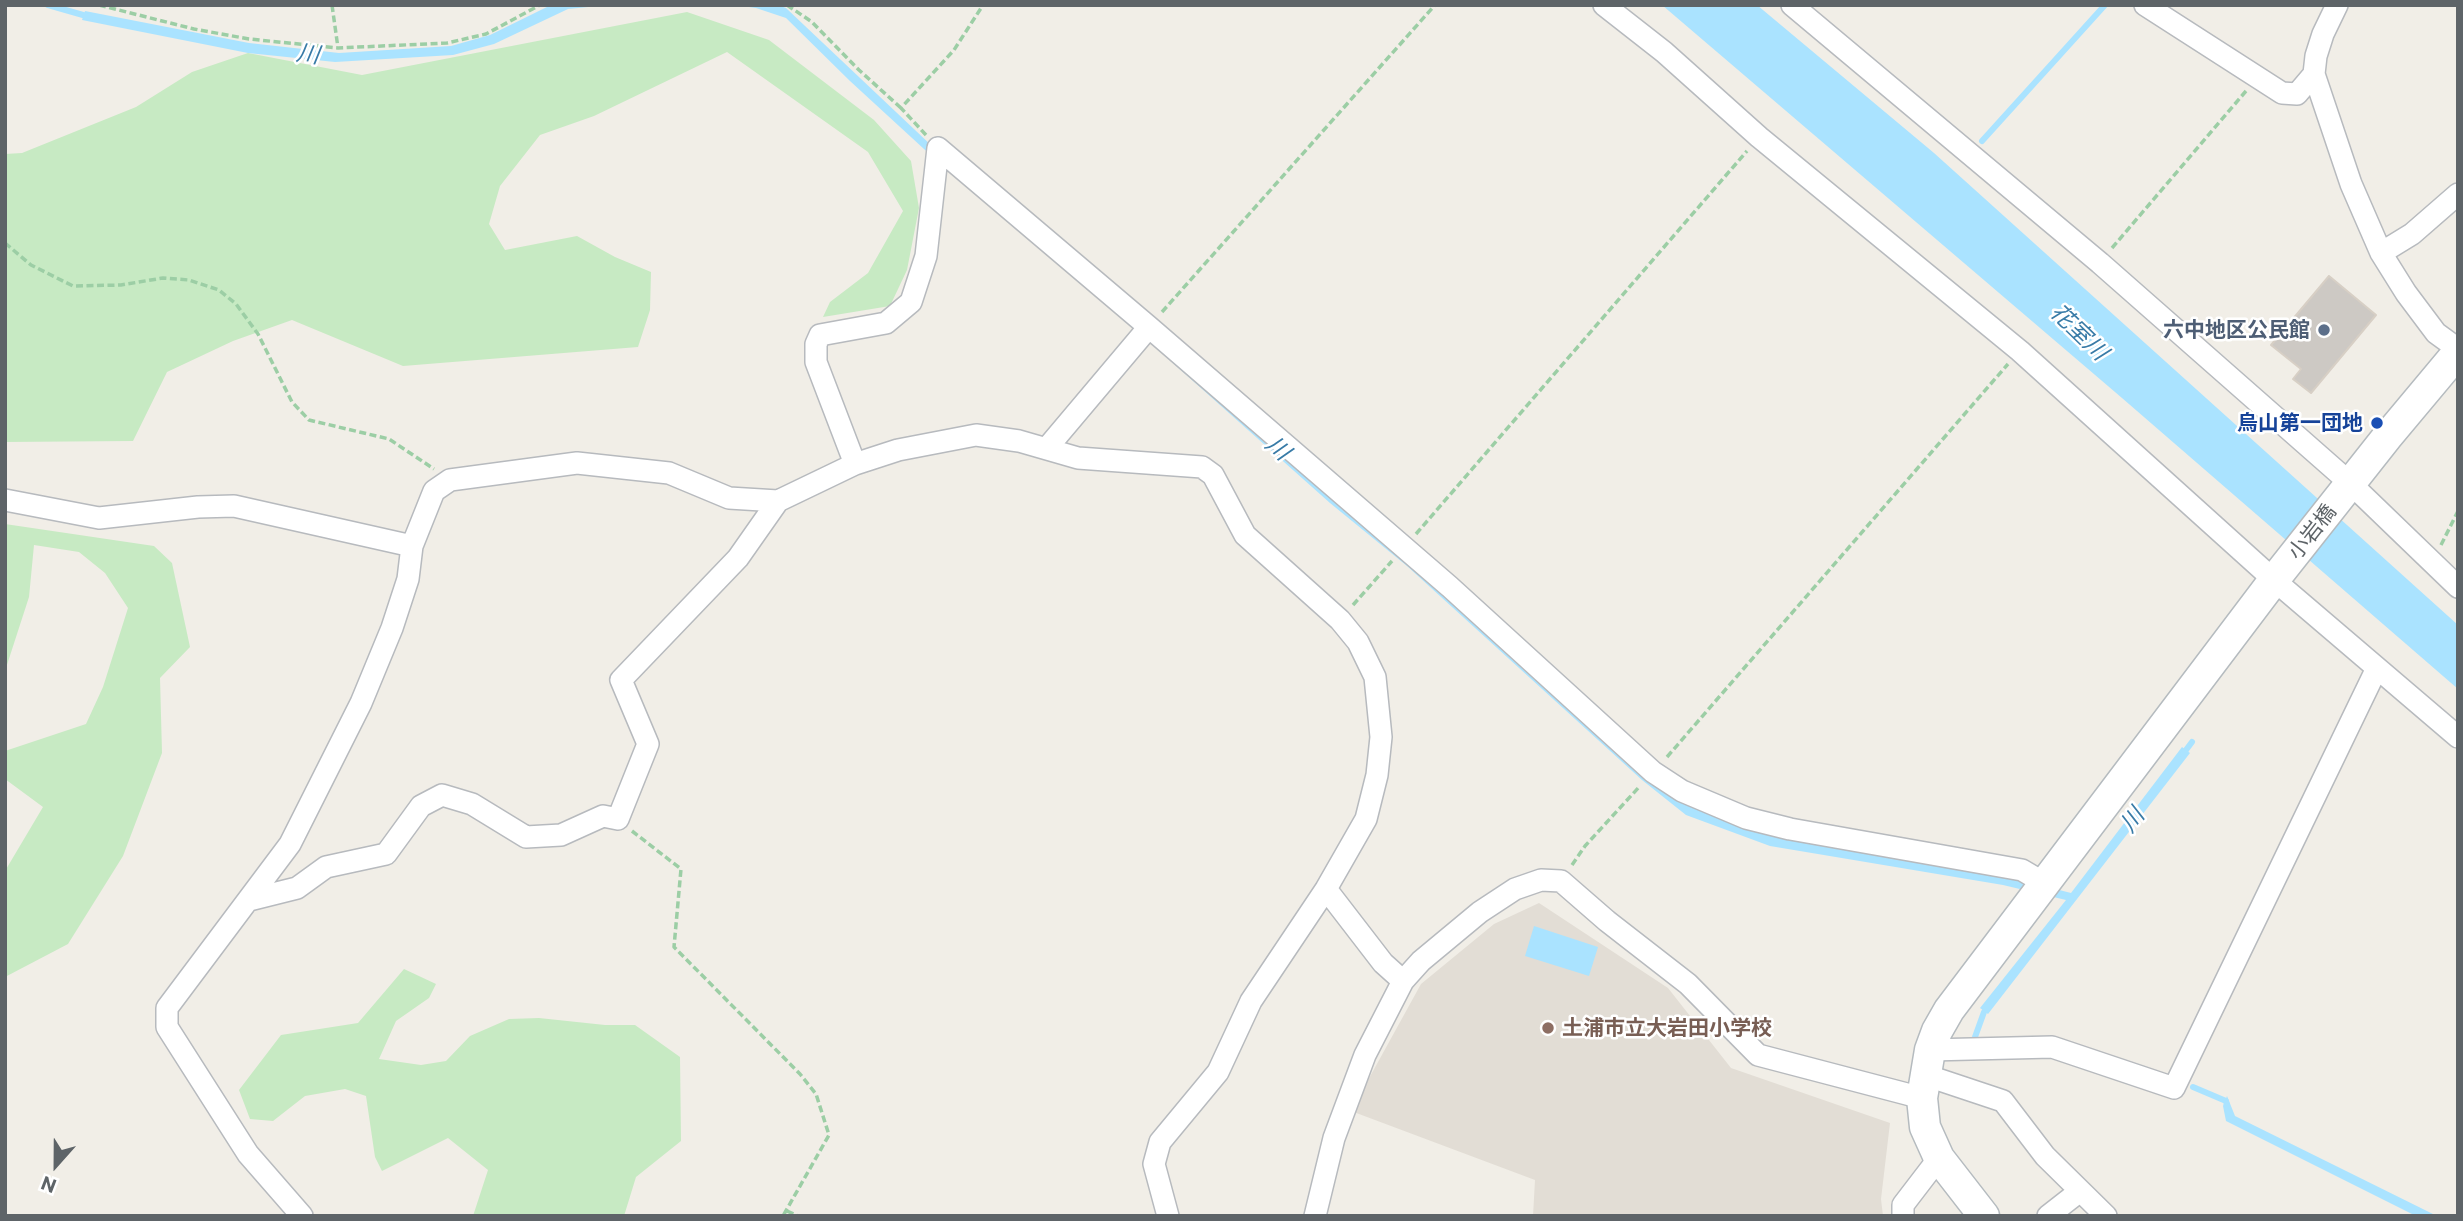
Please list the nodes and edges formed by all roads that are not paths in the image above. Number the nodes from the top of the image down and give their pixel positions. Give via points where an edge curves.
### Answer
1 (1604, 5) edge
2 (1792, 5) edge
3 (2145, 5) edge
4 (2337, 5) edge
5 (2314, 74) junction
6 (2458, 194) edge
7 (2381, 253) junction
8 (1149, 327) junction
9 (2458, 351) edge
10 (1047, 449) junction
11 (855, 464) junction
12 (2347, 487) junction
13 (5, 500) edge
14 (778, 501) junction
15 (412, 546) junction
16 (2277, 577) junction
17 (2458, 587) edge
18 (2377, 668) junction
19 (2458, 737) edge
20 (2044, 883) junction
21 (1326, 889) junction
22 (248, 900) junction
23 (1403, 981) junction
24 (1925, 1074) junction
25 (1939, 1158) junction
26 (2080, 1191) junction
27 (302, 1216) edge
28 (1168, 1216) edge
29 (1315, 1216) edge
30 (1903, 1216) edge
31 (1984, 1216) edge
32 (2048, 1216) edge
33 (2106, 1216) edge

1 - 16 street via 2020,351
2 - 12 street via 2099,262
3 - 5 street via 2282,93 2297,94
4 - 5 street via 2323,34
5 - 7 street via 2351,184
6 - 7 street via 2412,234
7 - 9 street via 2436,333
8 - 10 street
8 - 11 street via 938,148 926,256 911,302 886,323 820,335 816,344 816,362
8 - 20 street via 1653,772 1682,791 1746,818 2022,870
9 - 12 street, 小岩橋
10 - 11 street via 976,435 898,450
10 - 21 street via 1078,458 1202,467 1213,475 1245,535 1340,620 1358,642 1375,677 1381,737 1377,775 1366,819
11 - 14 street
12 - 16 street, 小岩橋
12 - 17 street
13 - 15 street via 99,518 234,506
14 - 15 street via 729,498 669,473 578,463 450,480 434,491
14 - 22 street via 738,558 621,680 648,744 618,819 603,816 561,835 526,837 472,804 442,795 421,806 386,855 326,867 297,888
15 - 22 street via 408,579 361,703 290,844
16 - 18 street
16 - 20 street, 小岩橋
18 - 19 street
18 - 24 street via 2174,1088 2052,1047
20 - 24 street, 小岩橋 via 1949,1010 1937,1031
21 - 23 street via 1383,963
21 - 28 street via 1251,1001 1218,1072 1160,1142 1154,1164
22 - 27 street via 167,1008 167,1027 248,1154
23 - 24 street via 1480,912 1515,889 1541,880 1561,881 1688,984 1758,1055
23 - 29 street via 1365,1055 1334,1138
24 - 25 street via 1925,1127
24 - 26 street via 2003,1101 2045,1156
25 - 30 street via 1903,1205
25 - 31 street
26 - 32 street
26 - 33 street

